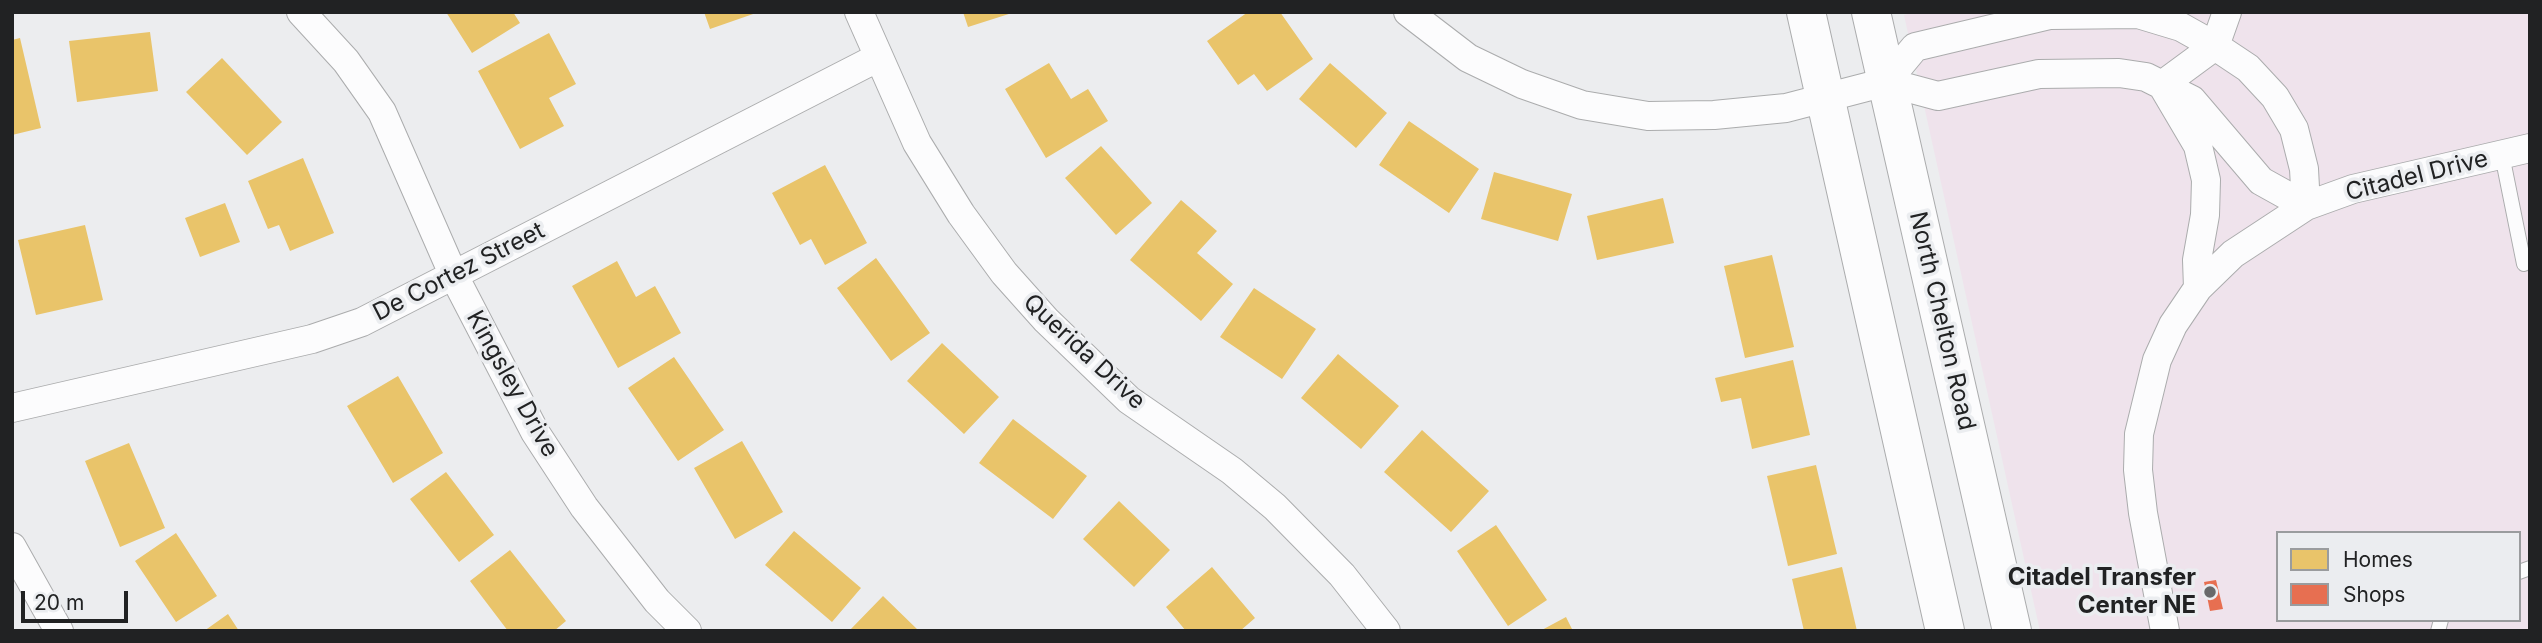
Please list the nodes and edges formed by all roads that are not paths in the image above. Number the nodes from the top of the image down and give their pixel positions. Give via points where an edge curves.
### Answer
1 (301, 12) edge
2 (859, 12) edge
3 (1408, 12) edge
4 (1806, 12) edge
5 (1871, 12) edge
6 (2227, 12) edge
7 (2215, 46) junction
8 (877, 58) junction
9 (1886, 82) junction
10 (2162, 85) junction
11 (1826, 99) junction
12 (2530, 148) edge
13 (2502, 155) junction
14 (2305, 206) junction
15 (2524, 264) dead end
16 (453, 274) junction
17 (2198, 289) junction
18 (12, 408) edge
19 (12, 547) edge
20 (59, 631) edge
21 (687, 631) edge
22 (1386, 631) edge
23 (1945, 631) edge
24 (2012, 631) edge
25 (2165, 631) edge

1 - 16 street, Kingsley Drive via 346,61 383,112
2 - 8 street, Querida Drive
3 - 11 street via 1468,58 1582,105 1648,116 1714,116
4 - 11 main road
5 - 9 main road, North Chelton Road
6 - 7 street
7 - 9 street via 2181,27 2138,14 2050,15 1915,47
7 - 10 street
7 - 14 street via 2248,68 2275,97 2294,129 2304,169
8 - 16 street, De Cortez Street
8 - 22 street, Querida Drive via 917,143 1004,274 1129,400 1275,506 1342,575
9 - 10 street via 1938,96 2039,74 2119,73
9 - 11 street
9 - 24 main road, North Chelton Road
10 - 14 street via 2192,100 2261,181
10 - 17 street via 2198,146 2206,180
11 - 23 main road
12 - 13 street, Citadel Drive
13 - 14 street, Citadel Drive via 2353,189
13 - 15 lane
14 - 17 street, Citadel Drive via 2233,254
16 - 18 street, De Cortez Street via 362,322 312,339
16 - 21 street, Kingsley Drive via 535,432 584,508 657,601
17 - 25 street, Citadel Drive via 2173,325 2157,360 2139,434 2143,513
19 - 20 street

